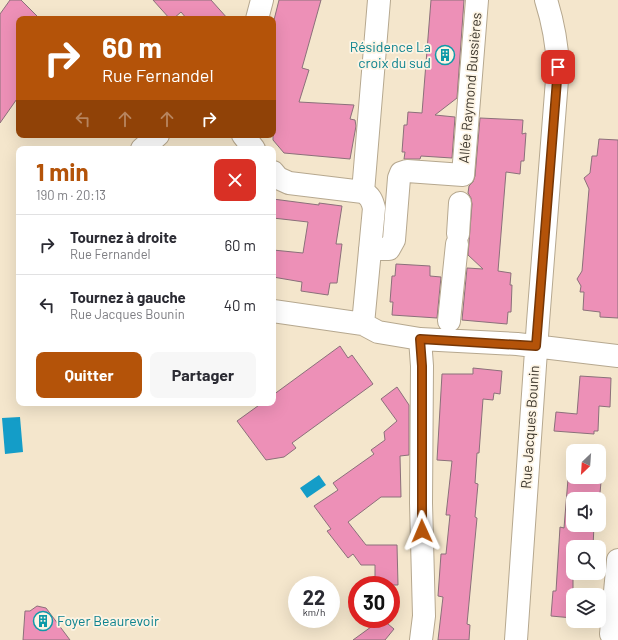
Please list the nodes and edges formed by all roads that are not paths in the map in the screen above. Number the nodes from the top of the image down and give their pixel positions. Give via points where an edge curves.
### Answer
1 (262, 0) edge
2 (379, 0) edge
3 (478, 0) edge
4 (546, 0) edge
5 (258, 16) edge
6 (155, 138) edge
7 (245, 138) edge
8 (145, 146) edge
9 (251, 146) edge
10 (276, 176) edge
11 (462, 190) junction
12 (363, 192) junction
13 (370, 249) junction
14 (276, 311) edge
15 (449, 321) dead end
16 (363, 324) junction
17 (420, 339) junction
18 (536, 346) junction
19 (618, 356) edge
20 (618, 560) edge
21 (611, 634) dead end
22 (421, 640) edge
23 (516, 640) edge

1 - 5 street
2 - 12 street
3 - 11 street, Allée Raymond Bussières
4 - 18 street, Rue Jacques Bounin via 557,44 558,67
6 - 8 street
7 - 9 street
10 - 12 street via 289,183
11 - 13 street, Allée Raymond Bussières via 407,172 402,173 399,178 392,245 389,249
11 - 15 street, Allée Raymond Bussières
12 - 13 street via 369,196 374,208
13 - 16 street
14 - 16 street
16 - 17 street via 378,332
17 - 18 street
17 - 22 street via 424,616
18 - 19 street
18 - 23 street, Rue Jacques Bounin
20 - 21 street

